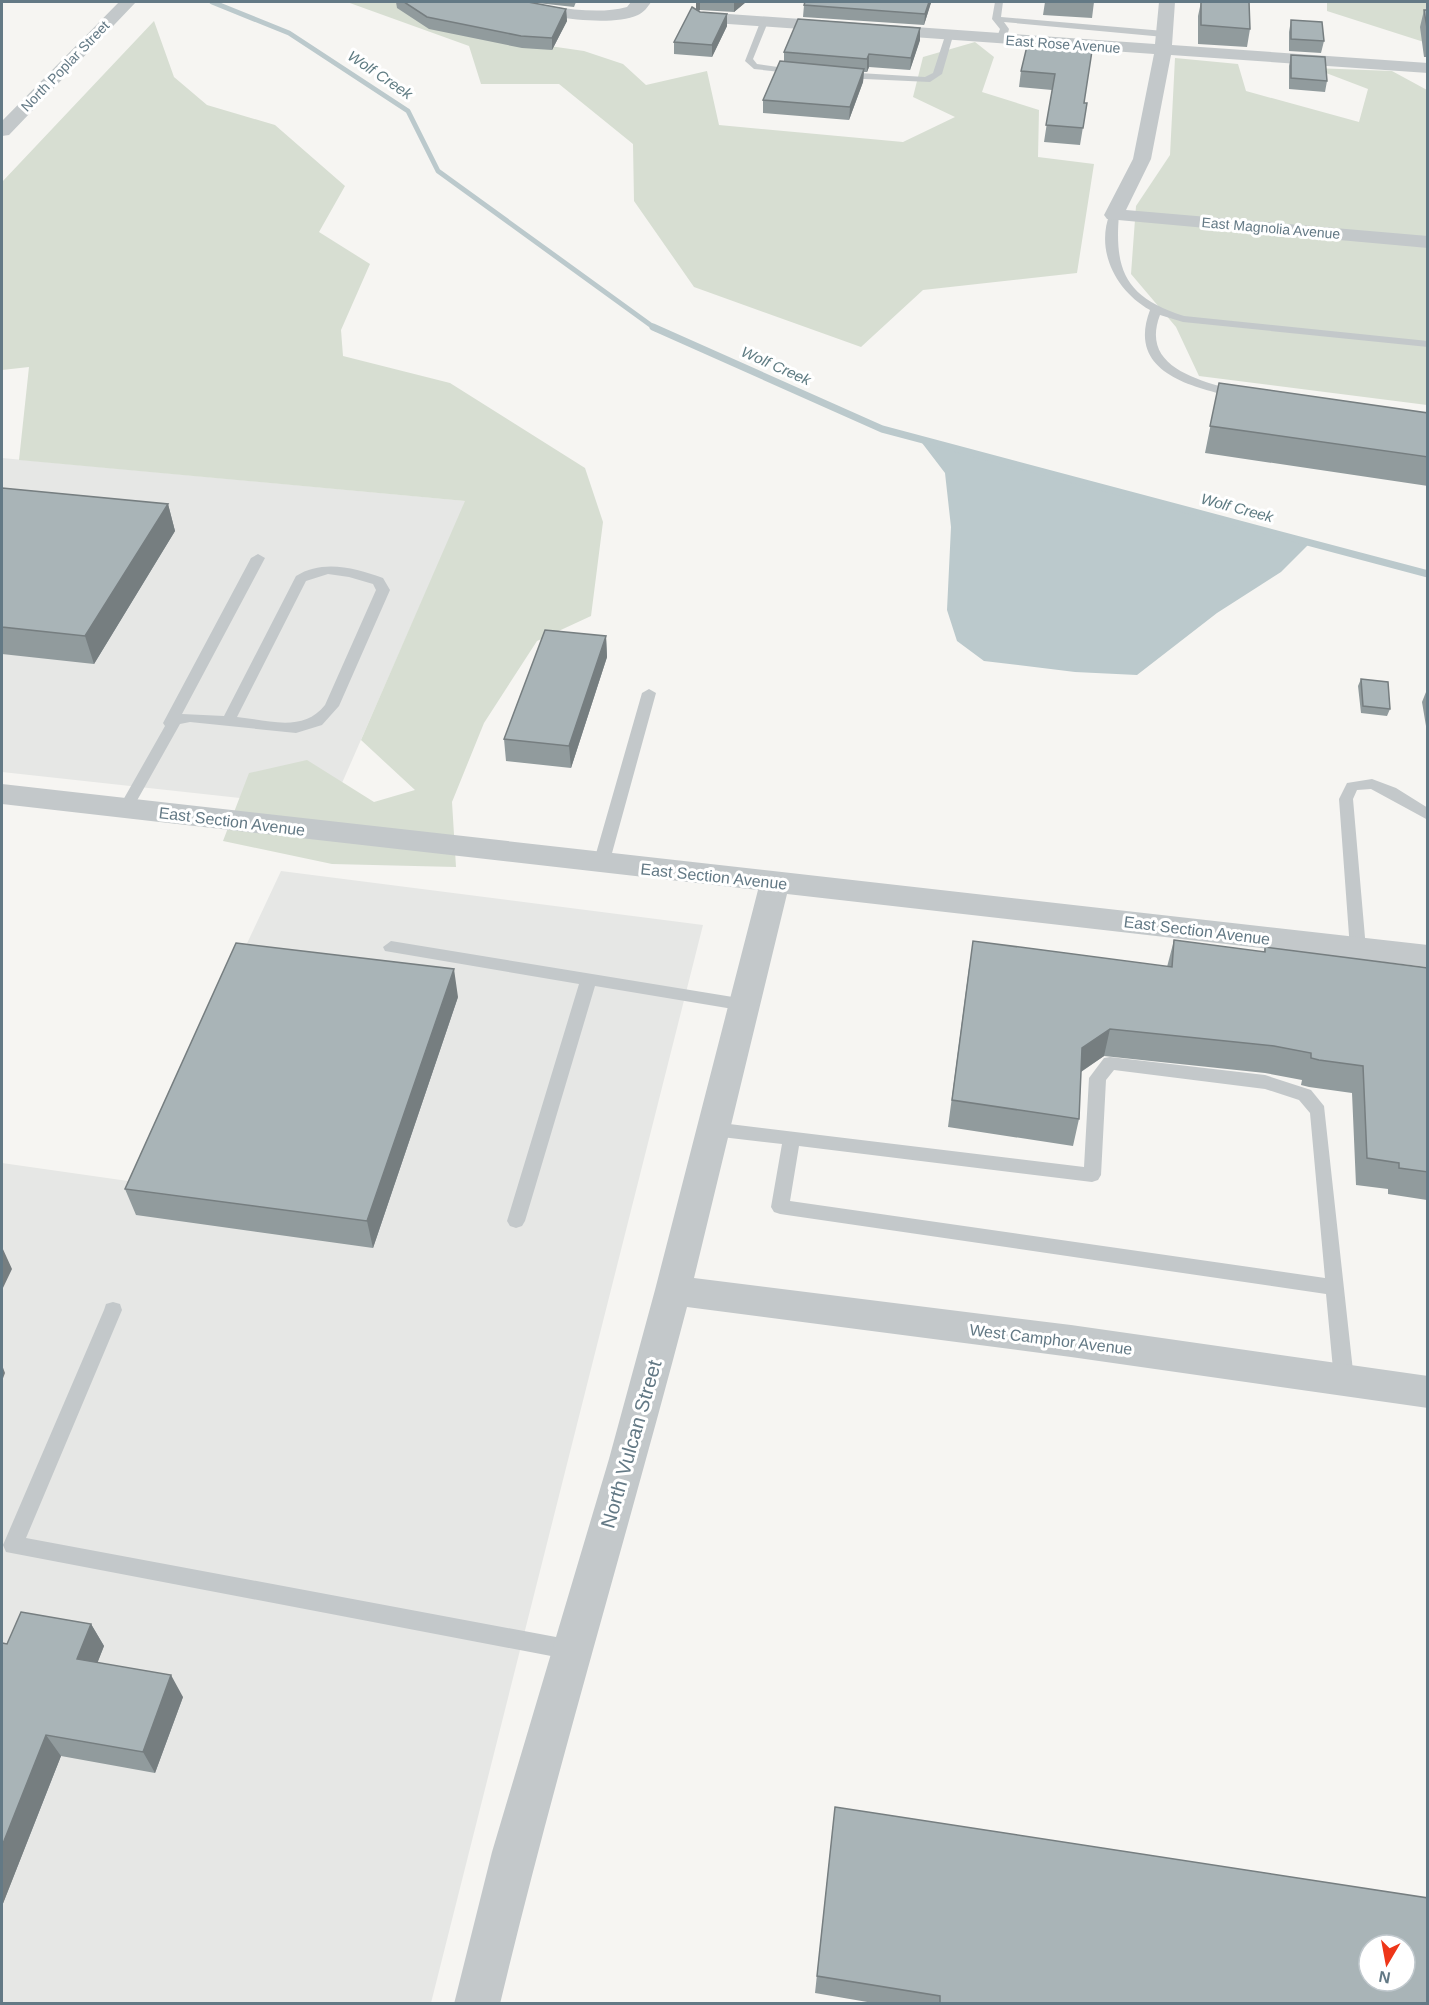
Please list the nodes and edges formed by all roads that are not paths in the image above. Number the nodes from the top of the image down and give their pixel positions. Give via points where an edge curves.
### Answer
1 (128, 2) edge
2 (506, 2) edge
3 (642, 2) edge
4 (999, 2) edge
5 (1167, 2) edge
6 (700, 17) edge
7 (996, 19) junction
8 (764, 22) junction
9 (949, 36) junction
10 (1001, 40) junction
11 (1164, 42) junction
12 (1428, 68) edge
13 (805, 72) edge
14 (828, 74) edge
15 (2, 130) edge
16 (1114, 215) junction
17 (1428, 242) edge
18 (1156, 310) junction
19 (1428, 344) edge
20 (1254, 397) edge
21 (258, 558) dead end
22 (649, 693) dead end
23 (228, 721) junction
24 (170, 723) junction
25 (2, 794) edge
26 (125, 809) junction
27 (1428, 815) edge
28 (601, 864) junction
29 (776, 882) junction
30 (391, 947) dead end
31 (1358, 949) junction
32 (1428, 956) edge
33 (589, 979) junction
34 (745, 1005) junction
35 (713, 1129) junction
36 (792, 1139) junction
37 (516, 1221) dead end
38 (1334, 1287) junction
39 (673, 1290) junction
40 (113, 1310) dead end
41 (1344, 1380) junction
42 (1428, 1392) edge
43 (572, 1650) junction
44 (477, 2004) edge

1 - 15 street, North Poplar Street
2 - 3 street via 544,10 604,14 632,11
4 - 7 lane
5 - 11 street
6 - 8 street, East Rose Avenue
7 - 10 lane via 1005,29
7 - 11 lane
8 - 9 street, East Rose Avenue
8 - 13 lane via 748,58 754,66
9 - 10 street, East Rose Avenue
9 - 14 lane via 938,74 927,80
10 - 11 street, East Rose Avenue
11 - 12 street, East Rose Avenue
11 - 16 street via 1142,159
16 - 17 street, East Magnolia Avenue
16 - 18 lane via 1112,254 1121,280
18 - 19 lane via 1183,319
18 - 20 lane via 1147,326 1148,341 1159,361 1177,375 1211,389
21 - 24 lane
22 - 28 lane
23 - 23 lane via 307,727 326,716 383,590 378,580 321,571 306,574
23 - 24 lane via 182,718
24 - 26 lane
25 - 26 street, East Section Avenue
26 - 28 street, East Section Avenue
27 - 31 lane via 1372,784 1352,786 1346,799
28 - 29 street, East Section Avenue
29 - 31 street, East Section Avenue
29 - 34 street, North Vulcan Street
30 - 33 lane
31 - 32 street, East Section Avenue
33 - 34 lane
33 - 37 lane
34 - 35 street, North Vulcan Street
35 - 36 lane
35 - 39 street, North Vulcan Street
36 - 38 lane via 780,1207
36 - 38 lane via 1092,1175 1098,1078 1110,1063 1265,1082 1305,1095 1318,1111
38 - 41 lane
39 - 41 street, West Camphor Avenue
39 - 43 street, North Vulcan Street
40 - 43 lane via 13,1545
41 - 42 street, West Camphor Avenue
43 - 44 street, North Vulcan Street via 513,1852

